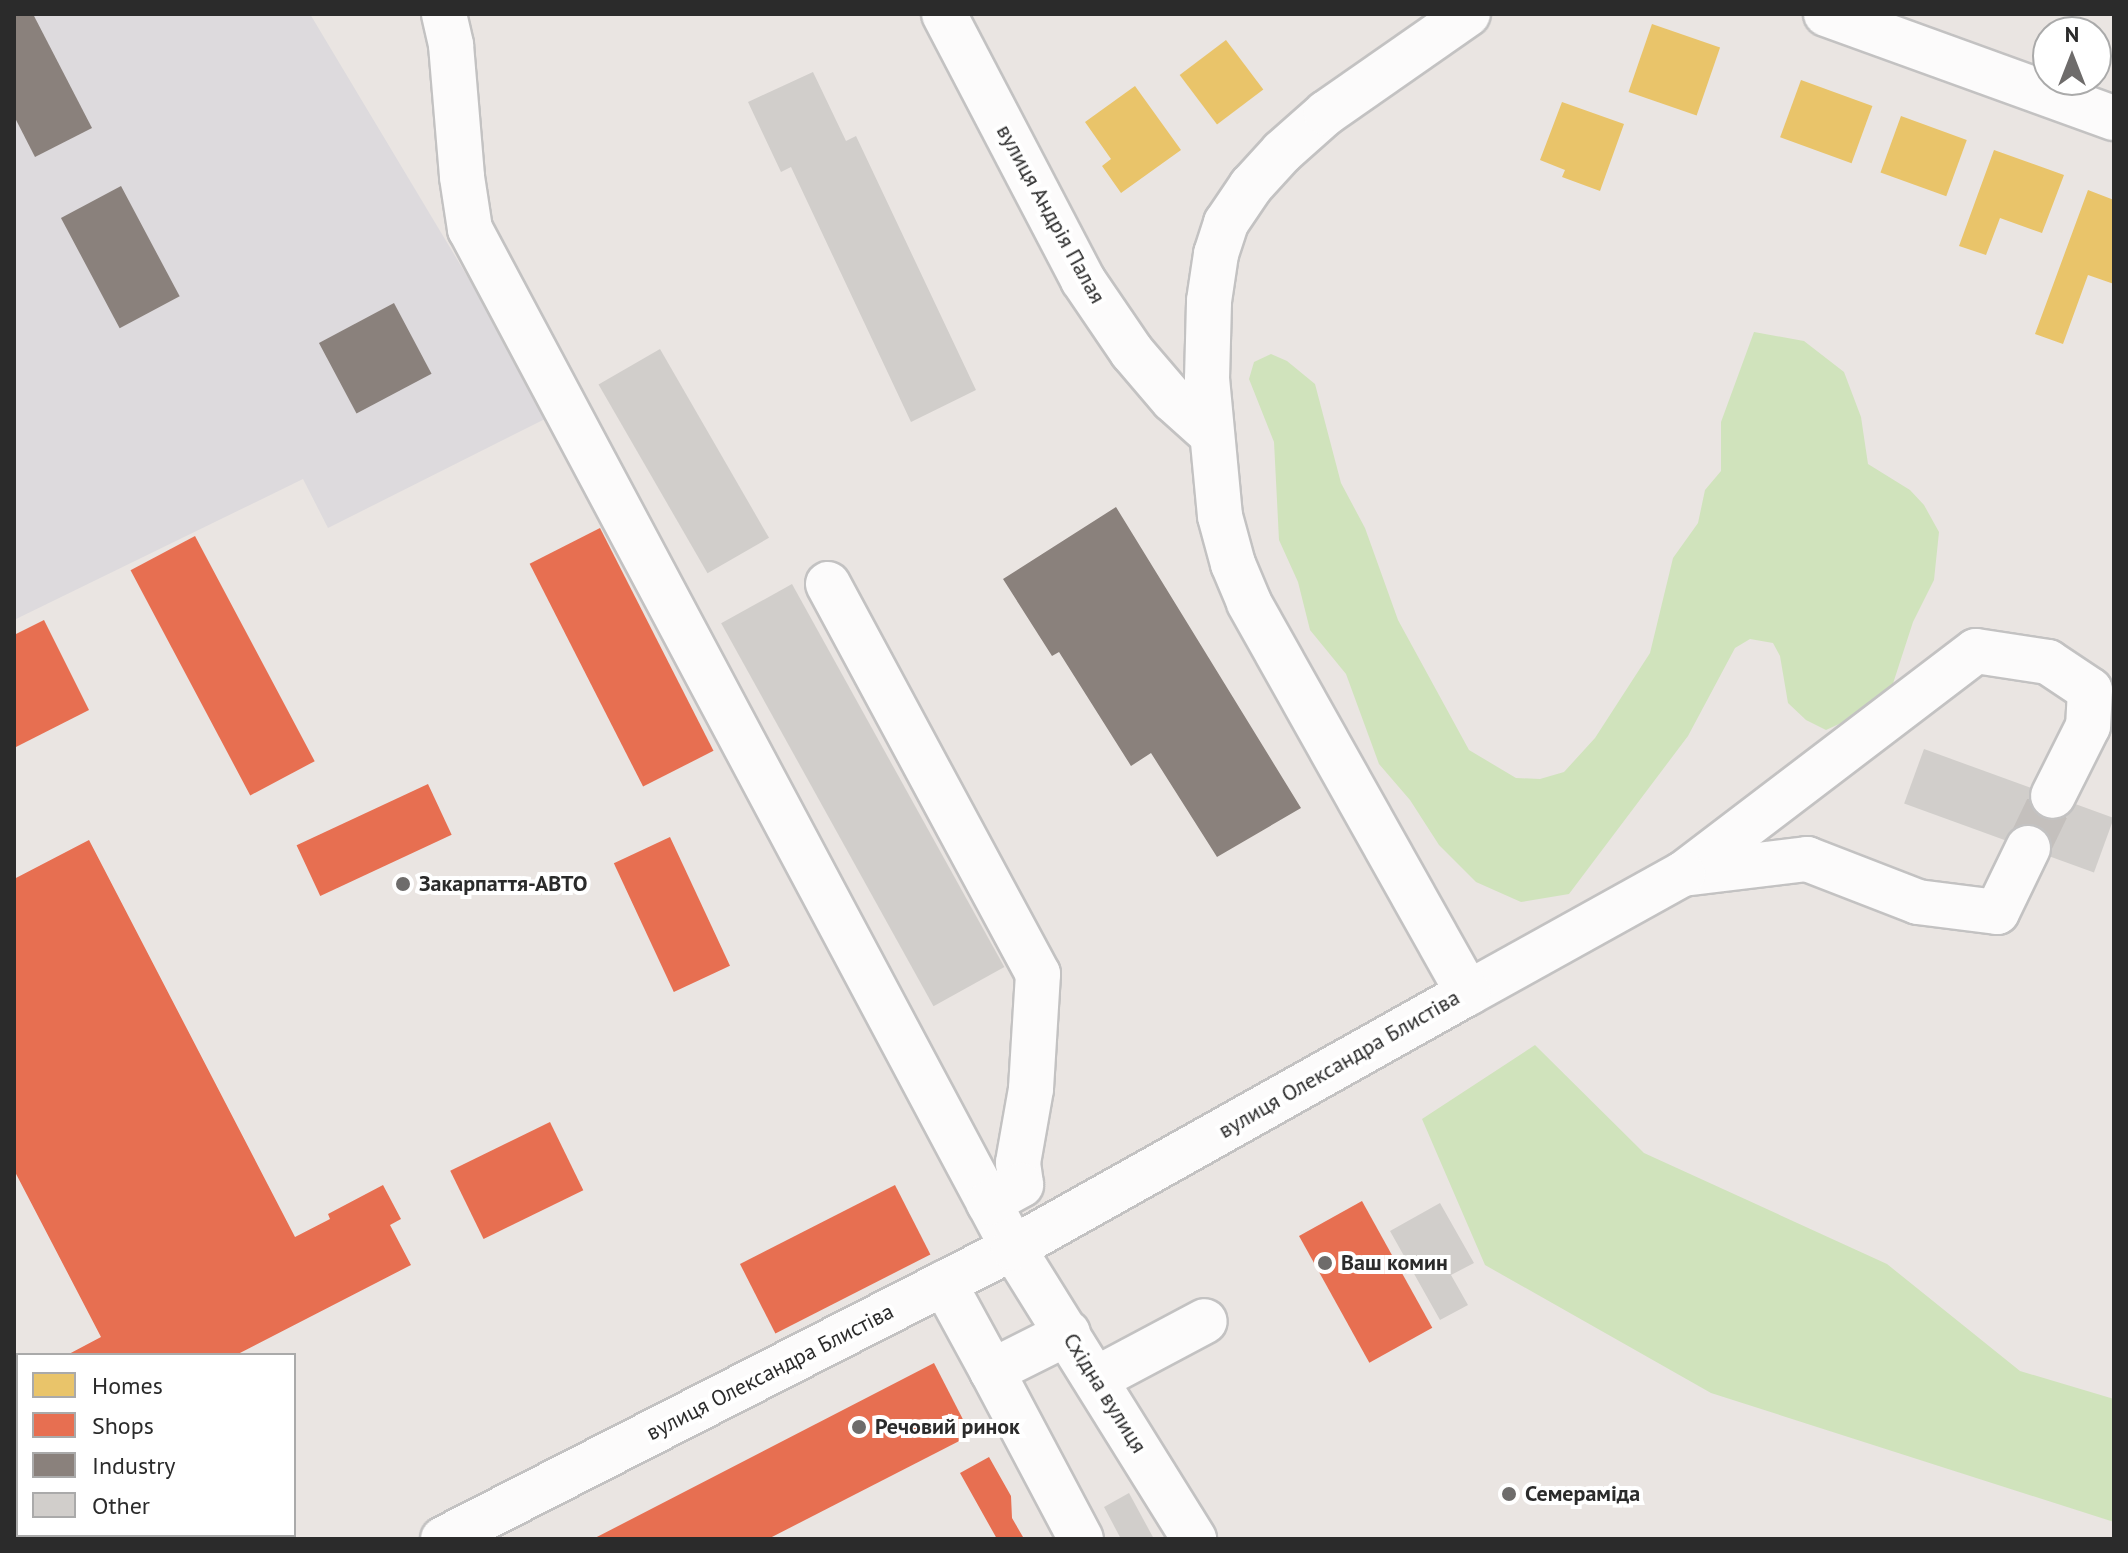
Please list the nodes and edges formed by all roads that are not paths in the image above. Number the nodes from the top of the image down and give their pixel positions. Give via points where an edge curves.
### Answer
1 (444, 14) edge
2 (944, 14) edge
3 (1468, 14) edge
4 (1826, 14) edge
5 (2114, 118) edge
6 (1212, 435) junction
7 (828, 584) dead end
8 (2053, 796) tunnel mouth
9 (2028, 848) tunnel mouth
10 (1683, 874) junction
11 (1468, 993) junction
12 (989, 1203) junction
13 (1013, 1248) junction
14 (944, 1283) junction
15 (1205, 1321) dead end
16 (1068, 1333) junction
17 (992, 1371) junction
18 (1096, 1379) junction
19 (443, 1539) edge
20 (1081, 1539) edge
21 (1194, 1539) edge

1 - 12 street, Східна вулиця via 470,229
2 - 6 street, вулиця Андрія Палая via 1083,280 1142,364
3 - 6 street, вулиця Олександра Блистіва via 1326,113 1251,186 1226,223 1209,301
4 - 5 street
6 - 11 street, вулиця Олександра Блистіва via 1220,516 1249,602
7 - 12 street via 1038,974 1031,1089 1018,1163 1021,1185
8 - 10 street via 2088,726 2090,690 2048,662 1976,651
9 - 10 street via 1997,912 1918,902 1807,859
10 - 11 street
11 - 13 street, вулиця Олександра Блистіва
12 - 13 street, Східна вулиця
13 - 14 street, вулиця Олександра Блистіва
13 - 16 street, Східна вулиця
14 - 17 street
14 - 19 street, вулиця Олександра Блистіва
15 - 18 street
16 - 17 street
16 - 18 street, Східна вулиця
17 - 20 street
18 - 21 street, Східна вулиця

